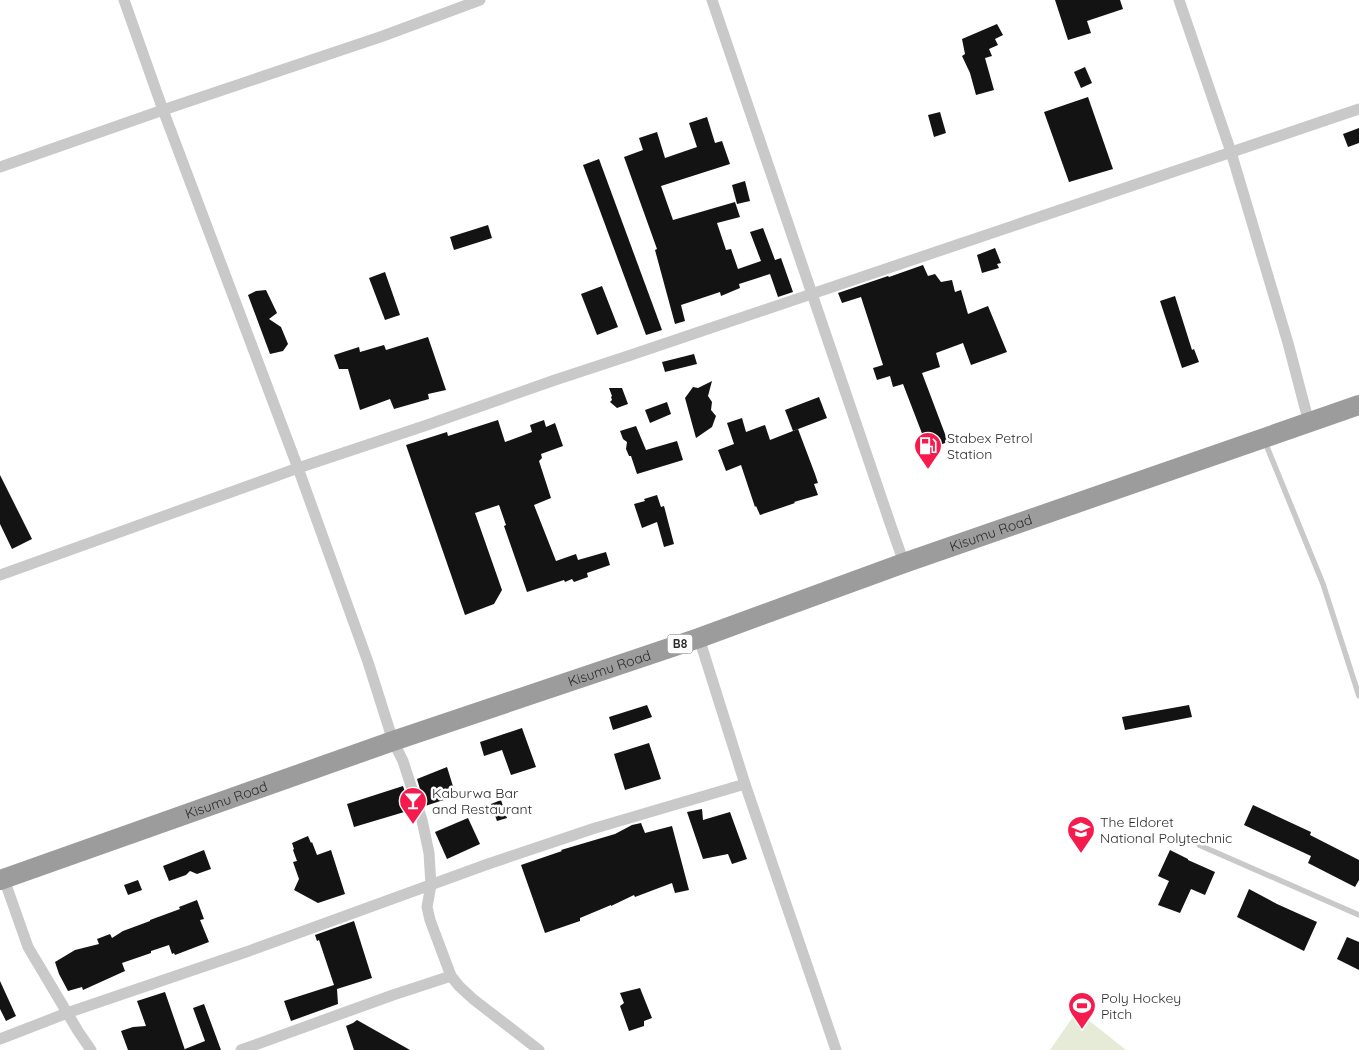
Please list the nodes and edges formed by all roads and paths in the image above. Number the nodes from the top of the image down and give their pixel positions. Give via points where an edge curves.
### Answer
1 (124, 0) edge
2 (480, 0) edge
3 (712, 0) edge
4 (1179, 0) edge
5 (1359, 109) edge
6 (163, 110) junction
7 (1231, 152) junction
8 (0, 167) edge
9 (811, 294) junction
10 (1359, 405) edge
11 (1309, 423) junction
12 (1263, 438) junction
13 (298, 468) junction
14 (904, 562) junction
15 (0, 575) edge
16 (699, 638) junction
17 (1359, 696) edge
18 (393, 741) junction
19 (744, 784) junction
20 (1199, 845) dead end
21 (2, 880) edge
22 (431, 884) junction
23 (1359, 915) edge
24 (451, 976) junction
25 (67, 1013) junction
26 (0, 1039) edge
27 (832, 1049) edge
28 (91, 1050) edge
29 (241, 1050) edge
30 (539, 1050) edge

1 - 6 street
2 - 6 street
3 - 9 street
4 - 7 street
5 - 7 street
6 - 8 street
6 - 13 street
7 - 9 street
7 - 11 street
9 - 13 street
9 - 14 street
10 - 11 highway, Kisumu Road / B8
11 - 12 highway, Kisumu Road / B8
12 - 14 highway, Kisumu Road / B8
12 - 17 lane via 1323,584
13 - 15 street
13 - 18 street
14 - 16 highway, Kisumu Road / B8
16 - 18 highway, Kisumu Road / B8
16 - 19 street
18 - 21 highway, Kisumu Road / B8
18 - 22 street via 422,820
19 - 22 street via 592,829
19 - 27 street
20 - 23 lane
21 - 25 street via 28,947
22 - 24 street via 427,907
22 - 25 street
24 - 29 street
24 - 30 street via 466,993
25 - 26 street
25 - 28 street

